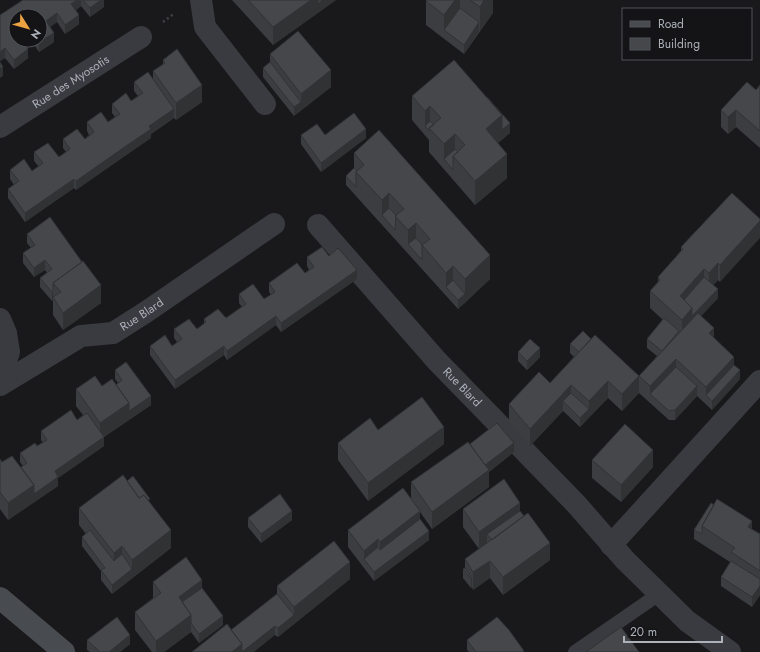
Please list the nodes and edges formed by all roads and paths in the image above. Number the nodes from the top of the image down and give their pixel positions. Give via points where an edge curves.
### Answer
1 (201, 0) edge
2 (179, 11) dead end
3 (141, 37) joint
4 (265, 104) dead end
5 (0, 127) edge
6 (274, 224) dead end
7 (318, 225) dead end
8 (0, 319) edge
9 (0, 376) edge
10 (760, 381) edge
11 (0, 385) edge
12 (611, 545) junction
13 (659, 594) junction
14 (0, 598) edge
15 (64, 652) edge
16 (575, 652) edge
17 (730, 652) edge

1 - 4 street via 205,27
2 - 3 path
3 - 5 street, Rue des Myosotis
6 - 11 street, Rue Blard via 113,333 81,336
7 - 12 street, Rue Blard via 437,361 577,505
8 - 9 street via 6,333 9,352
10 - 12 street
12 - 13 street, Rue Blard
13 - 16 lane
13 - 17 street, Rue Blard via 686,621
14 - 15 street

